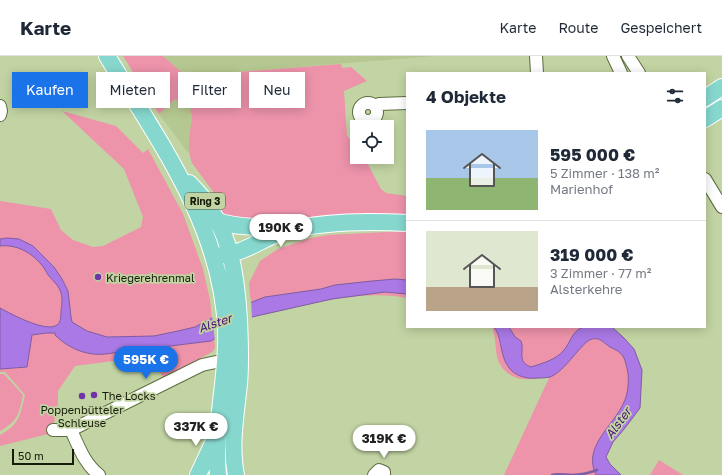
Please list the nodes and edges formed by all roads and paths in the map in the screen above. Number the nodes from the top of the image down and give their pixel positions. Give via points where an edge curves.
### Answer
1 (107, 56) edge
2 (536, 56) edge
3 (613, 56) edge
4 (628, 56) edge
5 (538, 72) edge
6 (621, 72) edge
7 (638, 72) edge
8 (722, 87) edge
9 (706, 97) edge
10 (406, 102) edge
11 (0, 106) edge
12 (375, 106) dead end
13 (722, 108) edge
14 (0, 115) edge
15 (706, 118) edge
16 (178, 172) junction
17 (706, 181) edge
18 (722, 207) edge
19 (218, 221) junction
20 (406, 223) edge
21 (286, 231) junction
22 (229, 249) junction
23 (213, 254) junction
24 (229, 291) junction
25 (233, 334) junction
26 (225, 363) junction
27 (240, 368) junction
28 (53, 430) dead end
29 (71, 430) junction
30 (218, 434) junction
31 (99, 475) edge
32 (198, 475) edge
33 (218, 475) edge
34 (236, 475) edge
35 (374, 475) edge
36 (384, 475) edge

1 - 16 main road, Ring 3
2 - 5 street
3 - 6 street
4 - 7 street
8 - 9 main road
10 - 12 street
11 - 14 street
13 - 15 main road
16 - 19 main road, Ring 3 via 200,194
16 - 23 main road, Ring 3 via 200,217
17 - 18 street
19 - 21 main road
19 - 22 main road, Ring 3
20 - 21 main road via 341,223
21 - 22 main road via 267,237 248,238
22 - 23 main road
22 - 24 main road, Ring 3
23 - 24 main road, Ring 3
24 - 25 main road, Ring 3
25 - 26 main road, Ring 3
25 - 27 main road, Ring 3
26 - 27 street
26 - 29 street via 202,365
26 - 30 main road, Ring 3
27 - 34 main road, Ring 3 via 234,436
28 - 29 street
29 - 31 street via 86,461
30 - 32 main road
30 - 33 main road, Ring 3
35 - 36 street via 379,470 384,472

